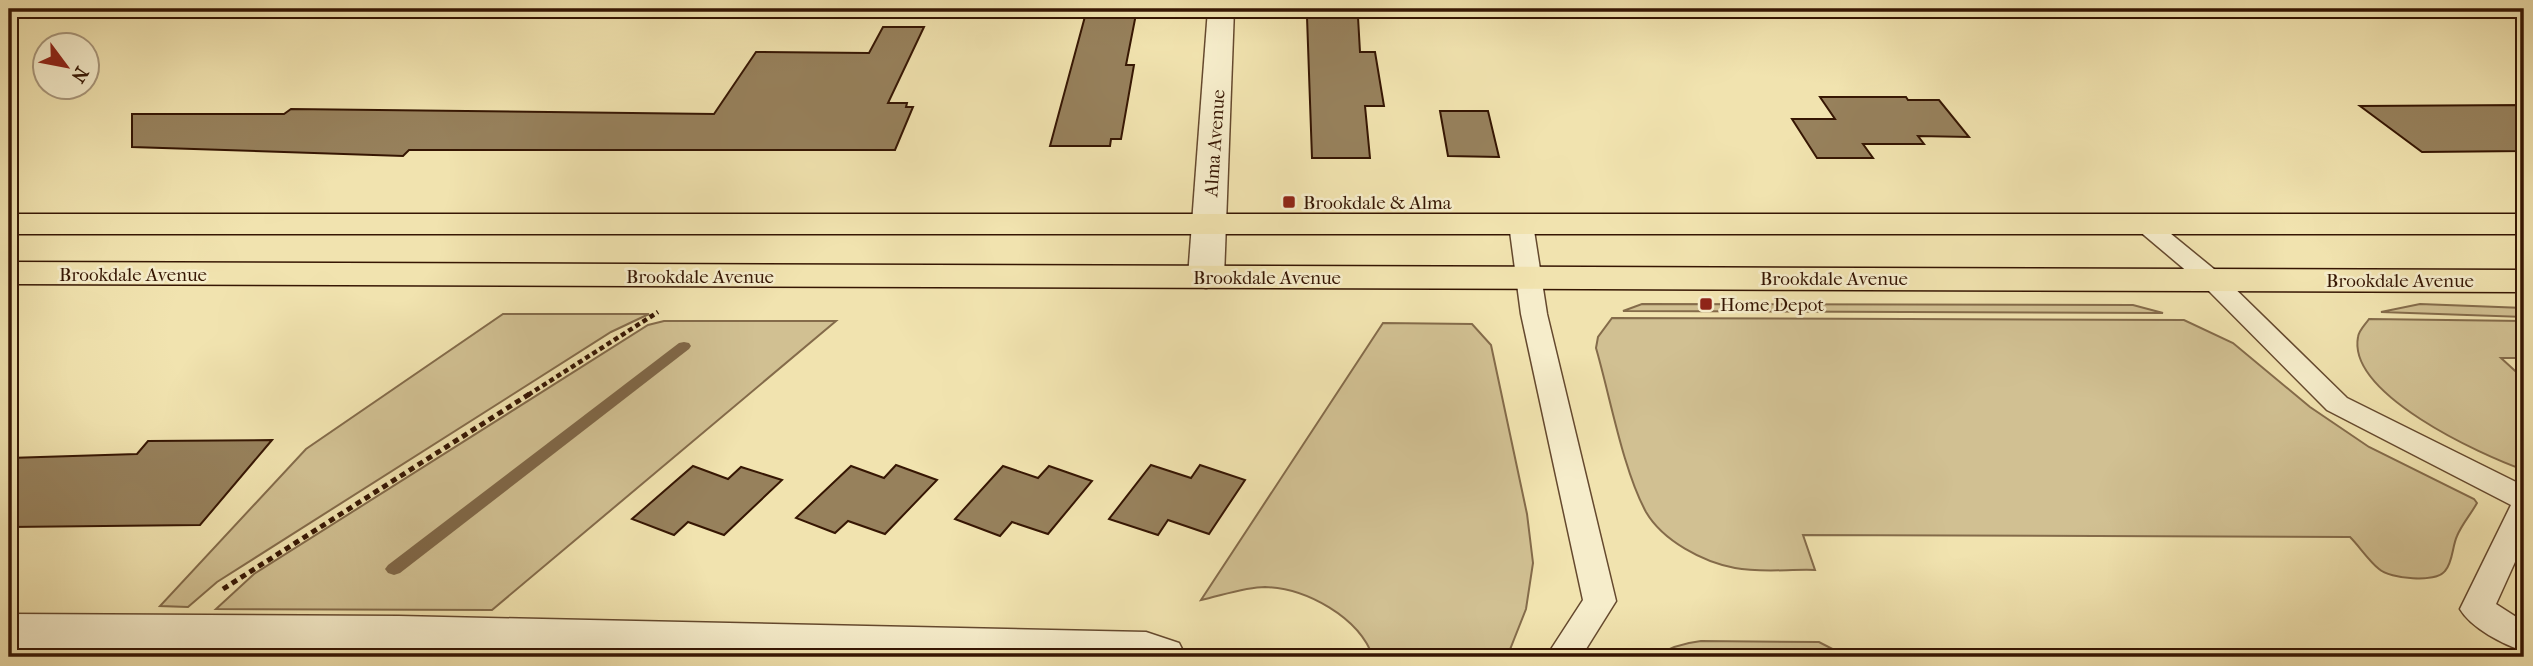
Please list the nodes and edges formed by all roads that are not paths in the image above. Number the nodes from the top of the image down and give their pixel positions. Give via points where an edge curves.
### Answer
1 (1221, 9) edge
2 (9, 224) edge
3 (1209, 224) junction
4 (2524, 224) edge
5 (1521, 225) junction
6 (2146, 225) junction
7 (9, 274) edge
8 (1206, 277) junction
9 (1529, 278) junction
10 (2211, 279) junction
11 (2524, 281) edge
12 (2524, 499) edge
13 (2524, 509) edge
14 (9, 634) edge
15 (2524, 638) edge
16 (1161, 657) edge
17 (1563, 657) edge

1 - 3 street, Alma Avenue
2 - 3 main road
3 - 5 main road
3 - 8 street, Alma Avenue
4 - 6 main road
5 - 6 main road
5 - 9 lane
6 - 10 lane
7 - 8 main road, Brookdale Avenue
8 - 9 main road, Brookdale Avenue
9 - 10 main road, Brookdale Avenue
9 - 17 lane via 1600,601
10 - 11 main road, Brookdale Avenue
10 - 12 lane via 2337,404
13 - 15 lane via 2477,609
14 - 16 street via 398,635 1146,652

